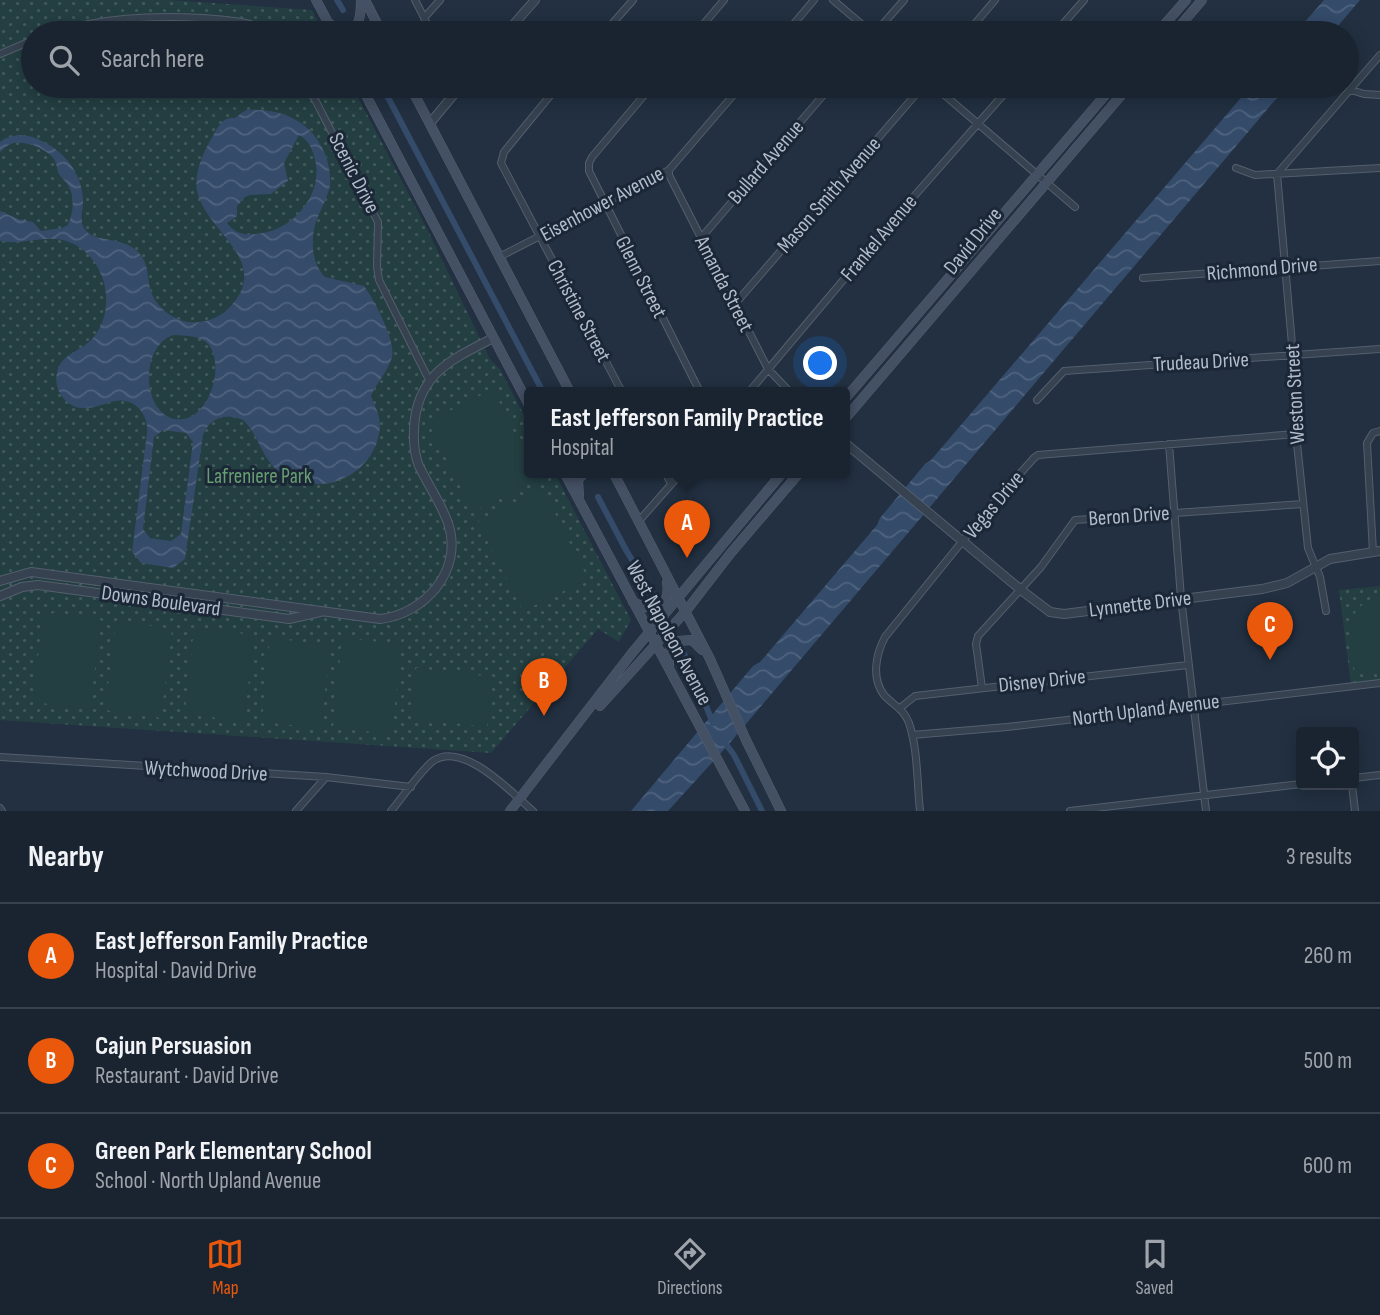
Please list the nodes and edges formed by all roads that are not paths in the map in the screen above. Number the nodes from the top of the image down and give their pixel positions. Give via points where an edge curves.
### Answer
1 (316, 0) edge
2 (363, 0) edge
3 (415, 0) edge
4 (439, 0) edge
5 (535, 0) edge
6 (633, 0) edge
7 (724, 0) edge
8 (814, 0) edge
9 (833, 0) edge
10 (904, 0) edge
11 (995, 0) edge
12 (1084, 0) edge
13 (1186, 0) edge
14 (1202, 0) edge
15 (424, 18) junction
16 (102, 21) edge
17 (232, 21) edge
18 (327, 21) edge
19 (358, 21) edge
20 (375, 21) edge
21 (426, 21) edge
22 (517, 21) edge
23 (615, 21) edge
24 (706, 21) edge
25 (796, 21) edge
26 (859, 21) edge
27 (885, 21) edge
28 (977, 21) edge
29 (1066, 21) edge
30 (1168, 21) edge
31 (1184, 21) edge
32 (21, 45) edge
33 (0, 54) edge
34 (1380, 55) edge
35 (1359, 80) edge
36 (1359, 92) edge
37 (1380, 95) edge
38 (314, 98) edge
39 (367, 98) edge
40 (416, 98) edge
41 (450, 98) edge
42 (548, 98) edge
43 (642, 98) edge
44 (731, 98) edge
45 (821, 98) edge
46 (913, 98) edge
47 (949, 98) edge
48 (1001, 98) edge
49 (1103, 98) edge
50 (1119, 98) edge
51 (1344, 98) edge
52 (430, 123) junction
53 (979, 123) junction
54 (1236, 168) dead end
55 (1380, 168) edge
56 (669, 170) junction
57 (1277, 174) junction
58 (1038, 175) junction
59 (1046, 181) junction
60 (604, 203) junction
61 (1075, 207) dead end
62 (539, 237) junction
63 (701, 238) junction
64 (499, 257) junction
65 (1380, 261) edge
66 (1286, 267) junction
67 (1143, 278) dead end
68 (932, 298) junction
69 (735, 304) junction
70 (942, 306) junction
71 (493, 338) junction
72 (1380, 349) edge
73 (1293, 356) junction
74 (768, 369) junction
75 (429, 380) junction
76 (567, 387) edge
77 (619, 387) edge
78 (697, 387) edge
79 (753, 387) edge
80 (785, 387) edge
81 (850, 394) edge
82 (524, 396) edge
83 (1037, 400) dead end
84 (850, 414) edge
85 (1380, 431) edge
86 (1296, 434) junction
87 (1169, 444) junction
88 (850, 446) edge
89 (567, 478) edge
90 (580, 478) edge
91 (614, 478) edge
92 (668, 478) edge
93 (676, 478) edge
94 (778, 478) edge
95 (795, 478) edge
96 (671, 484) junction
97 (580, 503) junction
98 (1303, 504) junction
99 (1175, 513) junction
100 (638, 522) junction
101 (963, 541) junction
102 (1377, 551) edge
103 (1315, 566) junction
104 (666, 575) junction
105 (0, 581) edge
106 (1021, 590) junction
107 (0, 596) edge
108 (679, 598) junction
109 (1181, 598) junction
110 (632, 601) junction
111 (323, 611) junction
112 (686, 611) junction
113 (1326, 611) dead end
114 (649, 634) junction
115 (656, 645) junction
116 (710, 659) junction
117 (1188, 665) junction
118 (670, 670) junction
119 (1380, 683) edge
120 (982, 688) junction
121 (1193, 705) junction
122 (900, 708) junction
123 (912, 736) junction
124 (0, 757) edge
125 (550, 762) junction
126 (1380, 775) edge
127 (326, 777) junction
128 (1359, 777) edge
129 (1296, 786) edge
130 (411, 787) junction
131 (1353, 790) edge
132 (1204, 796) junction
133 (520, 799) junction
134 (296, 811) edge
135 (391, 811) edge
136 (510, 811) edge
137 (533, 811) edge
138 (745, 811) edge
139 (781, 811) edge
140 (920, 811) edge
141 (1070, 811) edge
142 (1206, 811) edge
143 (1355, 811) edge

1 - 18 main road
2 - 19 main road
2 - 20 main road
3 - 15 street
4 - 15 street
5 - 22 street
6 - 23 street
7 - 24 street
8 - 25 street
9 - 26 street
10 - 27 street
11 - 28 street
12 - 29 street
13 - 30 main road
14 - 31 main road
15 - 21 street
16 - 17 street via 162,15
32 - 33 street
34 - 35 street
36 - 37 street
38 - 75 street, Scenic Drive via 375,214 379,280
39 - 71 main road
40 - 52 main road
41 - 52 street
42 - 62 street, Christine Street via 502,155 502,165
43 - 60 street, Glenn Street via 590,161 589,172
44 - 56 street, Eisenhower Avenue
45 - 63 street, Bullard Avenue
46 - 69 street, Mason Smith Avenue
47 - 53 street
48 - 53 street, Frankel Avenue
49 - 58 main road, David Drive
50 - 59 main road, David Drive
51 - 57 street
52 - 64 main road
53 - 58 street
53 - 74 street, Frankel Avenue
54 - 57 street via 1255,175
55 - 57 street
56 - 60 street, Eisenhower Avenue
56 - 63 street, Amanda Street
57 - 66 street, Weston Street
58 - 59 street
58 - 68 main road, David Drive
59 - 61 street
59 - 70 main road, David Drive
60 - 62 street, Eisenhower Avenue
60 - 78 street, Glenn Street
62 - 64 street, Eisenhower Avenue
62 - 77 street, Christine Street
63 - 69 street, Amanda Street
64 - 76 main road
65 - 66 street, Richmond Drive
66 - 67 street, Richmond Drive
66 - 73 street, Weston Street
68 - 70 main road
68 - 81 main road, David Drive
69 - 74 street, Amanda Street
70 - 84 main road, David Drive
71 - 75 street via 449,361
71 - 82 main road
72 - 73 street, Trudeau Drive
73 - 83 street, Trudeau Drive via 1064,371
73 - 86 street, Weston Street
74 - 79 street, Frankel Avenue
74 - 80 street, Amanda Street
75 - 111 street, Downs Boulevard via 419,401 414,443 418,463 451,532 447,569 427,598 403,614 380,619
85 - 102 street via 1367,443
86 - 87 street, Vegas Drive
86 - 98 street, Weston Street
87 - 99 street
87 - 101 street, Vegas Drive via 1038,455
88 - 101 street, Lynnette Drive
89 - 97 main road, West Napoleon Avenue
90 - 97 main road
91 - 100 main road, West Napoleon Avenue
92 - 96 street
93 - 96 street
94 - 108 main road
95 - 112 main road
96 - 100 street
97 - 110 main road, West Napoleon Avenue
98 - 99 street, Beron Drive
98 - 103 street, Weston Street
99 - 106 street, Beron Drive via 1075,520
99 - 109 street
100 - 104 main road, West Napoleon Avenue
101 - 106 street, Lynnette Drive
101 - 122 street, Vegas Drive via 880,648 877,680
102 - 103 street, Lynnette Drive via 1333,558
103 - 109 street, Lynnette Drive via 1287,583 1262,589
103 - 113 street, Weston Street
104 - 108 main road, West Napoleon Avenue
104 - 110 main road via 669,591 659,607 642,607
105 - 111 street, Downs Boulevard via 31,572
106 - 109 street, Lynnette Drive via 1050,612 1064,614
106 - 120 street, Beron Drive via 978,636 975,644
107 - 111 street, Downs Boulevard via 38,585 289,619
108 - 112 main road, West Napoleon Avenue
108 - 114 main road
109 - 117 street
110 - 114 main road, West Napoleon Avenue
112 - 115 main road
112 - 116 main road, West Napoleon Avenue
114 - 115 main road, West Napoleon Avenue
114 - 125 main road
115 - 118 main road, West Napoleon Avenue
115 - 125 main road
116 - 118 main road via 692,640 684,639 669,651
116 - 139 main road, West Napoleon Avenue
117 - 120 street, Disney Drive
117 - 121 street
118 - 138 main road, West Napoleon Avenue
119 - 121 street, North Upland Avenue
120 - 122 street, Disney Drive via 915,695
121 - 123 street, North Upland Avenue
121 - 132 street
122 - 123 street, Vegas Drive
123 - 140 street, Vegas Drive
124 - 127 street, Wytchwood Drive
125 - 133 main road
126 - 128 street
127 - 130 street, Wytchwood Drive
127 - 134 street
129 - 132 street
130 - 133 street via 432,762 454,757 473,761
130 - 135 street
131 - 143 street
132 - 141 street
132 - 142 street
133 - 136 main road
133 - 137 street

